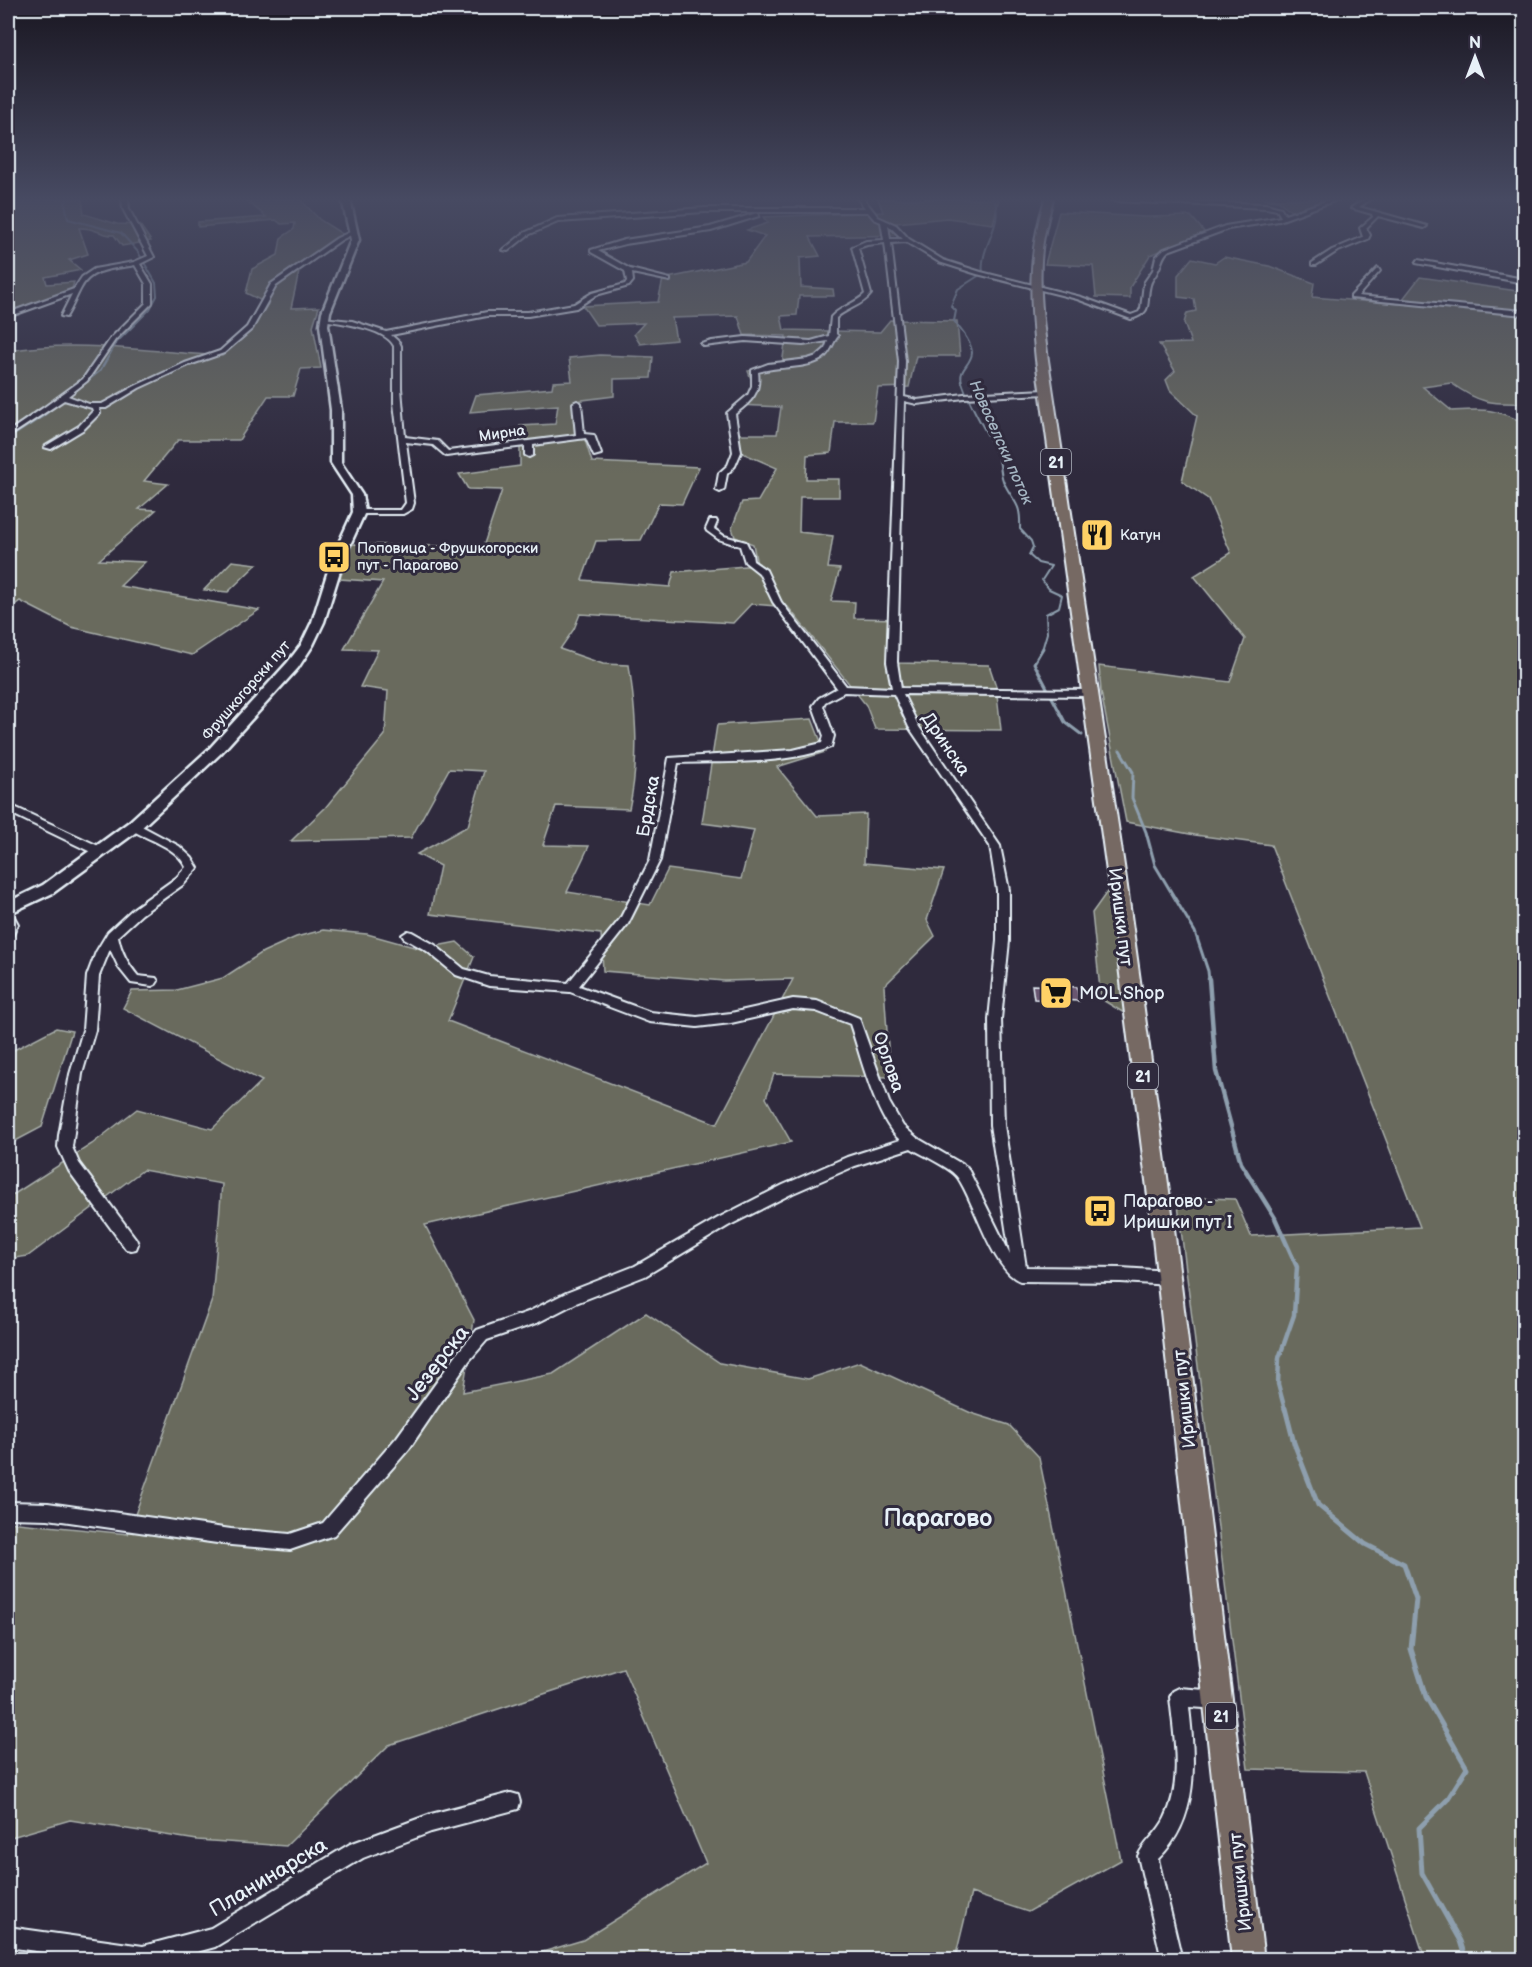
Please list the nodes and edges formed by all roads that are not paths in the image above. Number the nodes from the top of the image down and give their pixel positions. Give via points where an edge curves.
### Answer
1 (77, 291) joint
2 (149, 291) edge
3 (270, 291) edge
4 (335, 291) edge
5 (606, 291) edge
6 (867, 291) edge
7 (893, 291) edge
8 (1036, 291) edge
9 (1053, 291) edge
10 (1146, 291) edge
11 (1359, 291) edge
12 (1524, 313) edge
13 (8, 315) edge
14 (64, 316) dead end
15 (324, 319) junction
16 (386, 334) junction
17 (835, 336) junction
18 (704, 344) dead end
19 (1046, 392) junction
20 (64, 397) junction
21 (577, 403) dead end
22 (902, 403) junction
23 (95, 408) junction
24 (8, 435) edge
25 (580, 436) junction
26 (403, 439) junction
27 (529, 443) junction
28 (48, 447) dead end
29 (597, 454) dead end
30 (529, 455) dead end
31 (720, 490) dead end
32 (359, 512) junction
33 (713, 522) dead end
34 (843, 689) junction
35 (897, 691) junction
36 (1089, 693) junction
37 (8, 808) edge
38 (134, 826) junction
39 (101, 852) junction
40 (8, 908) edge
41 (8, 916) edge
42 (8, 934) edge
43 (112, 935) junction
44 (408, 935) dead end
45 (152, 981) dead end
46 (571, 988) junction
47 (912, 1142) junction
48 (131, 1244) dead end
49 (1020, 1274) junction
50 (1170, 1278) junction
51 (8, 1510) edge
52 (1219, 1700) junction
53 (511, 1802) dead end
54 (8, 1937) edge
55 (1172, 1959) edge
56 (1248, 1959) edge

1 - 13 street
1 - 14 street
2 - 20 street via 149,303 113,339 85,380
3 - 23 street via 250,328 222,352 187,364
4 - 15 street
5 - 16 street via 576,306 528,314 487,314
6 - 17 street via 860,302 833,318
7 - 22 street, Дринска
8 - 19 main road, Иришки пут / 21
9 - 10 street via 1131,317 1144,308
11 - 12 street via 1353,297
15 - 16 street
15 - 32 street via 336,410 336,463 355,490
16 - 26 street via 396,340 399,348 398,415
17 - 18 street via 812,344 760,339
17 - 31 street via 822,358 754,371 754,393 731,412 736,457 723,473
19 - 22 street
19 - 36 main road, Иришки пут / 21
20 - 23 street
20 - 24 street
21 - 25 street
22 - 35 street, Дринска via 892,662
23 - 28 street via 94,415
25 - 27 street, Мирна
25 - 29 street via 591,437
26 - 27 street, Мирна via 435,443 446,454
26 - 32 street via 408,509 397,513
27 - 30 street
32 - 38 street, Фрушкогорски пут via 307,645 215,752
33 - 34 street via 710,529 719,538 743,544 749,562 763,572 777,602
34 - 35 street
34 - 46 street, Брдска via 818,706 830,736 827,745 803,752 673,760 655,860 624,921
35 - 36 street
35 - 49 street, Дринска via 914,727 995,846 1003,890 1003,941 995,1019 997,1125
36 - 50 main road, Иришки пут / 21
37 - 39 street
38 - 39 street, Фрушкогорски пут
38 - 43 street via 189,859 192,868
39 - 40 street, Фрушкогорски пут via 48,889
41 - 42 street via 12,924
43 - 45 street via 121,964 135,980
43 - 48 street via 93,976 88,1030 76,1074 65,1147 74,1167
44 - 46 street, Орлова via 460,972 489,981
46 - 47 street, Орлова via 649,1017 698,1022 794,1004 838,1013 855,1021 883,1102 898,1130
47 - 49 street, Орлова via 962,1171 1005,1259
47 - 51 street, Језерска via 852,1161 788,1189 640,1271 532,1318 482,1335 403,1443 328,1529 290,1542 48,1511
49 - 50 street
50 - 52 main road, Иришки пут / 21
52 - 55 street via 1179,1697 1185,1753 1184,1792 1167,1835 1148,1856
52 - 56 main road, Иришки пут / 21
53 - 54 street, Планинарска via 431,1823 357,1851 214,1937 143,1956

